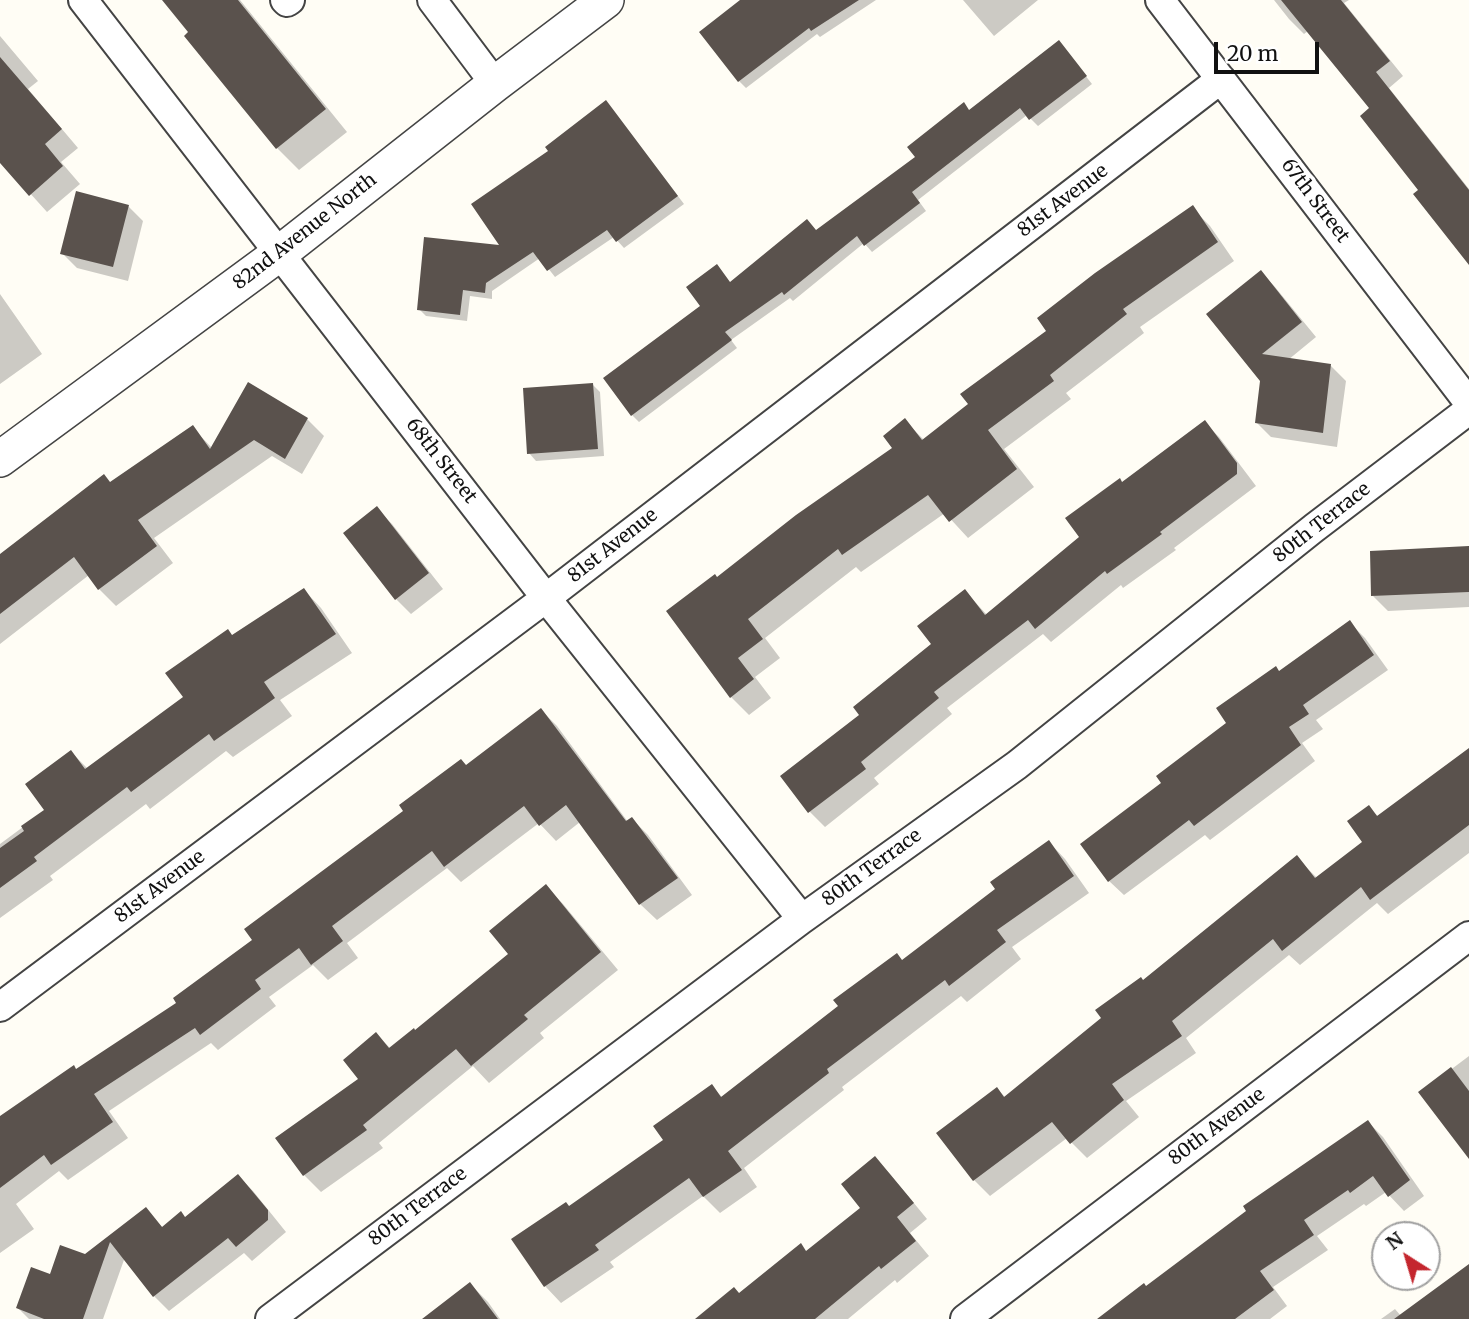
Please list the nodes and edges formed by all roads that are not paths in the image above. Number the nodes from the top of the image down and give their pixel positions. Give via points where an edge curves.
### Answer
1 (83, 0) edge
2 (432, 0) edge
3 (606, 0) edge
4 (1160, 0) edge
5 (1221, 79) junction
6 (495, 84) junction
7 (280, 253) junction
8 (1469, 403) edge
9 (1469, 410) edge
10 (0, 460) edge
11 (546, 598) junction
12 (802, 919) junction
13 (1469, 936) edge
14 (0, 1007) edge
15 (270, 1319) edge
16 (965, 1319) edge

1 - 7 street, 68th Street
2 - 6 street
3 - 6 street, 82nd Avenue North
4 - 5 street, 67th Street
5 - 8 street, 67th Street
5 - 11 street, 81st Avenue
6 - 7 street, 82nd Avenue North
7 - 10 street, 82nd Avenue North
7 - 11 street, 68th Street
9 - 12 street, 80th Terrace via 1017,765
11 - 12 street, 68th Street
11 - 14 street, 81st Avenue
12 - 15 street, 80th Terrace
13 - 16 street, 80th Avenue

